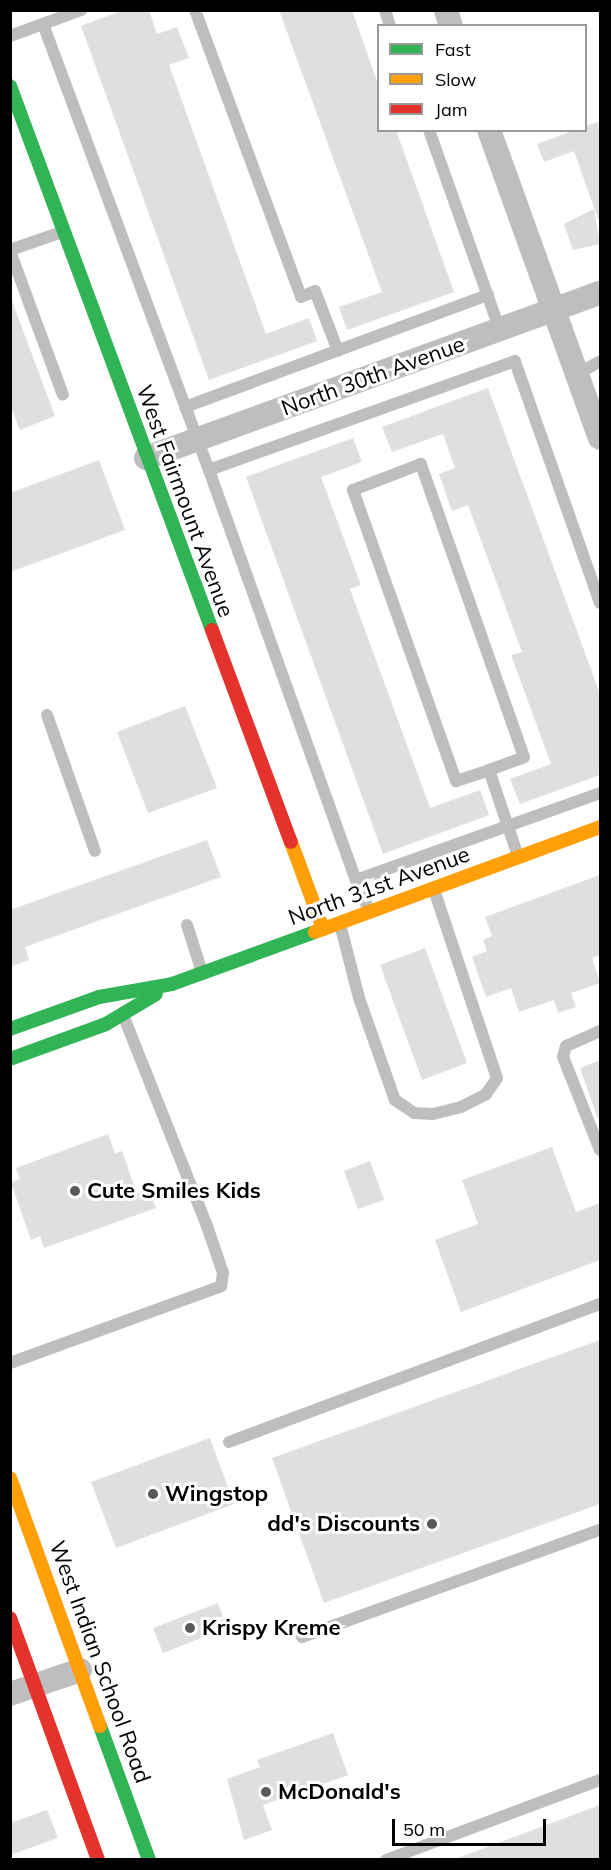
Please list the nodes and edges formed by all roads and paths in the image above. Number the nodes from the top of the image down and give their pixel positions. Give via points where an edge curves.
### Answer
1 (81, 10) edge
2 (195, 10) edge
3 (43, 24) junction
4 (10, 36) edge
5 (10, 86) edge
6 (430, 132) edge
7 (490, 132) edge
8 (63, 231) junction
9 (10, 251) edge
10 (600, 293) edge
11 (488, 296) junction
12 (555, 310) junction
13 (500, 330) junction
14 (338, 351) junction
15 (600, 361) edge
16 (578, 374) junction
17 (63, 396) dead end
18 (184, 407) junction
19 (600, 438) edge
20 (197, 440) junction
21 (146, 458) junction
22 (209, 470) junction
23 (600, 603) edge
24 (47, 715) dead end
25 (489, 770) junction
26 (600, 792) edge
27 (508, 827) junction
28 (600, 828) edge
29 (95, 851) dead end
30 (518, 858) junction
31 (357, 880) junction
32 (433, 889) junction
33 (370, 912) junction
34 (340, 923) junction
35 (187, 926) dead end
36 (323, 929) junction
37 (203, 973) junction
38 (172, 984) junction
39 (123, 1014) junction
40 (10, 1029) edge
41 (600, 1031) edge
42 (10, 1059) edge
43 (600, 1150) edge
44 (600, 1304) edge
45 (10, 1363) edge
46 (229, 1442) dead end
47 (10, 1478) edge
48 (600, 1530) edge
49 (10, 1618) edge
50 (302, 1637) dead end
51 (80, 1670) junction
52 (35, 1685) junction
53 (10, 1694) edge
54 (600, 1780) edge
55 (422, 1853) edge
56 (98, 1860) edge
57 (149, 1860) edge
58 (386, 1860) edge

1 - 3 lane
2 - 14 lane via 301,297 315,291
3 - 4 lane
3 - 18 lane
5 - 8 street, West Fairmount Avenue
6 - 11 lane
7 - 12 street
8 - 9 lane
8 - 21 street, West Fairmount Avenue
9 - 17 lane
10 - 12 street, North 30th Avenue
11 - 13 lane
11 - 14 lane
12 - 13 street, North 30th Avenue
12 - 16 street
13 - 20 street, North 30th Avenue
14 - 18 lane
15 - 16 lane
16 - 19 street
18 - 20 lane
20 - 21 street, North 30th Avenue
20 - 22 lane
21 - 36 street, West Fairmount Avenue
22 - 23 lane via 515,361
22 - 31 lane
24 - 29 lane
25 - 25 lane via 456,781 353,490 421,464 524,757
25 - 27 lane
26 - 27 lane
27 - 30 lane
27 - 31 lane
28 - 30 street, North 31st Avenue
30 - 32 street, North 31st Avenue
31 - 33 lane
32 - 33 street, North 31st Avenue
32 - 34 lane via 497,1078 486,1094 461,1107 433,1114 414,1113 395,1100 358,998
33 - 34 street, North 31st Avenue
34 - 36 street, North 31st Avenue
35 - 37 lane
36 - 37 street, North 31st Avenue
37 - 38 street, North 31st Avenue
38 - 39 street, North 31st Avenue
38 - 40 street, North 31st Avenue via 99,997
39 - 42 street, North 31st Avenue
39 - 45 lane via 207,1227 223,1273 222,1286
41 - 43 lane via 566,1046 563,1057
44 - 46 lane
47 - 51 street, West Indian School Road
48 - 50 lane
49 - 52 street
51 - 52 street
51 - 57 street, West Indian School Road
52 - 53 street
52 - 56 street
54 - 55 lane
55 - 58 lane

